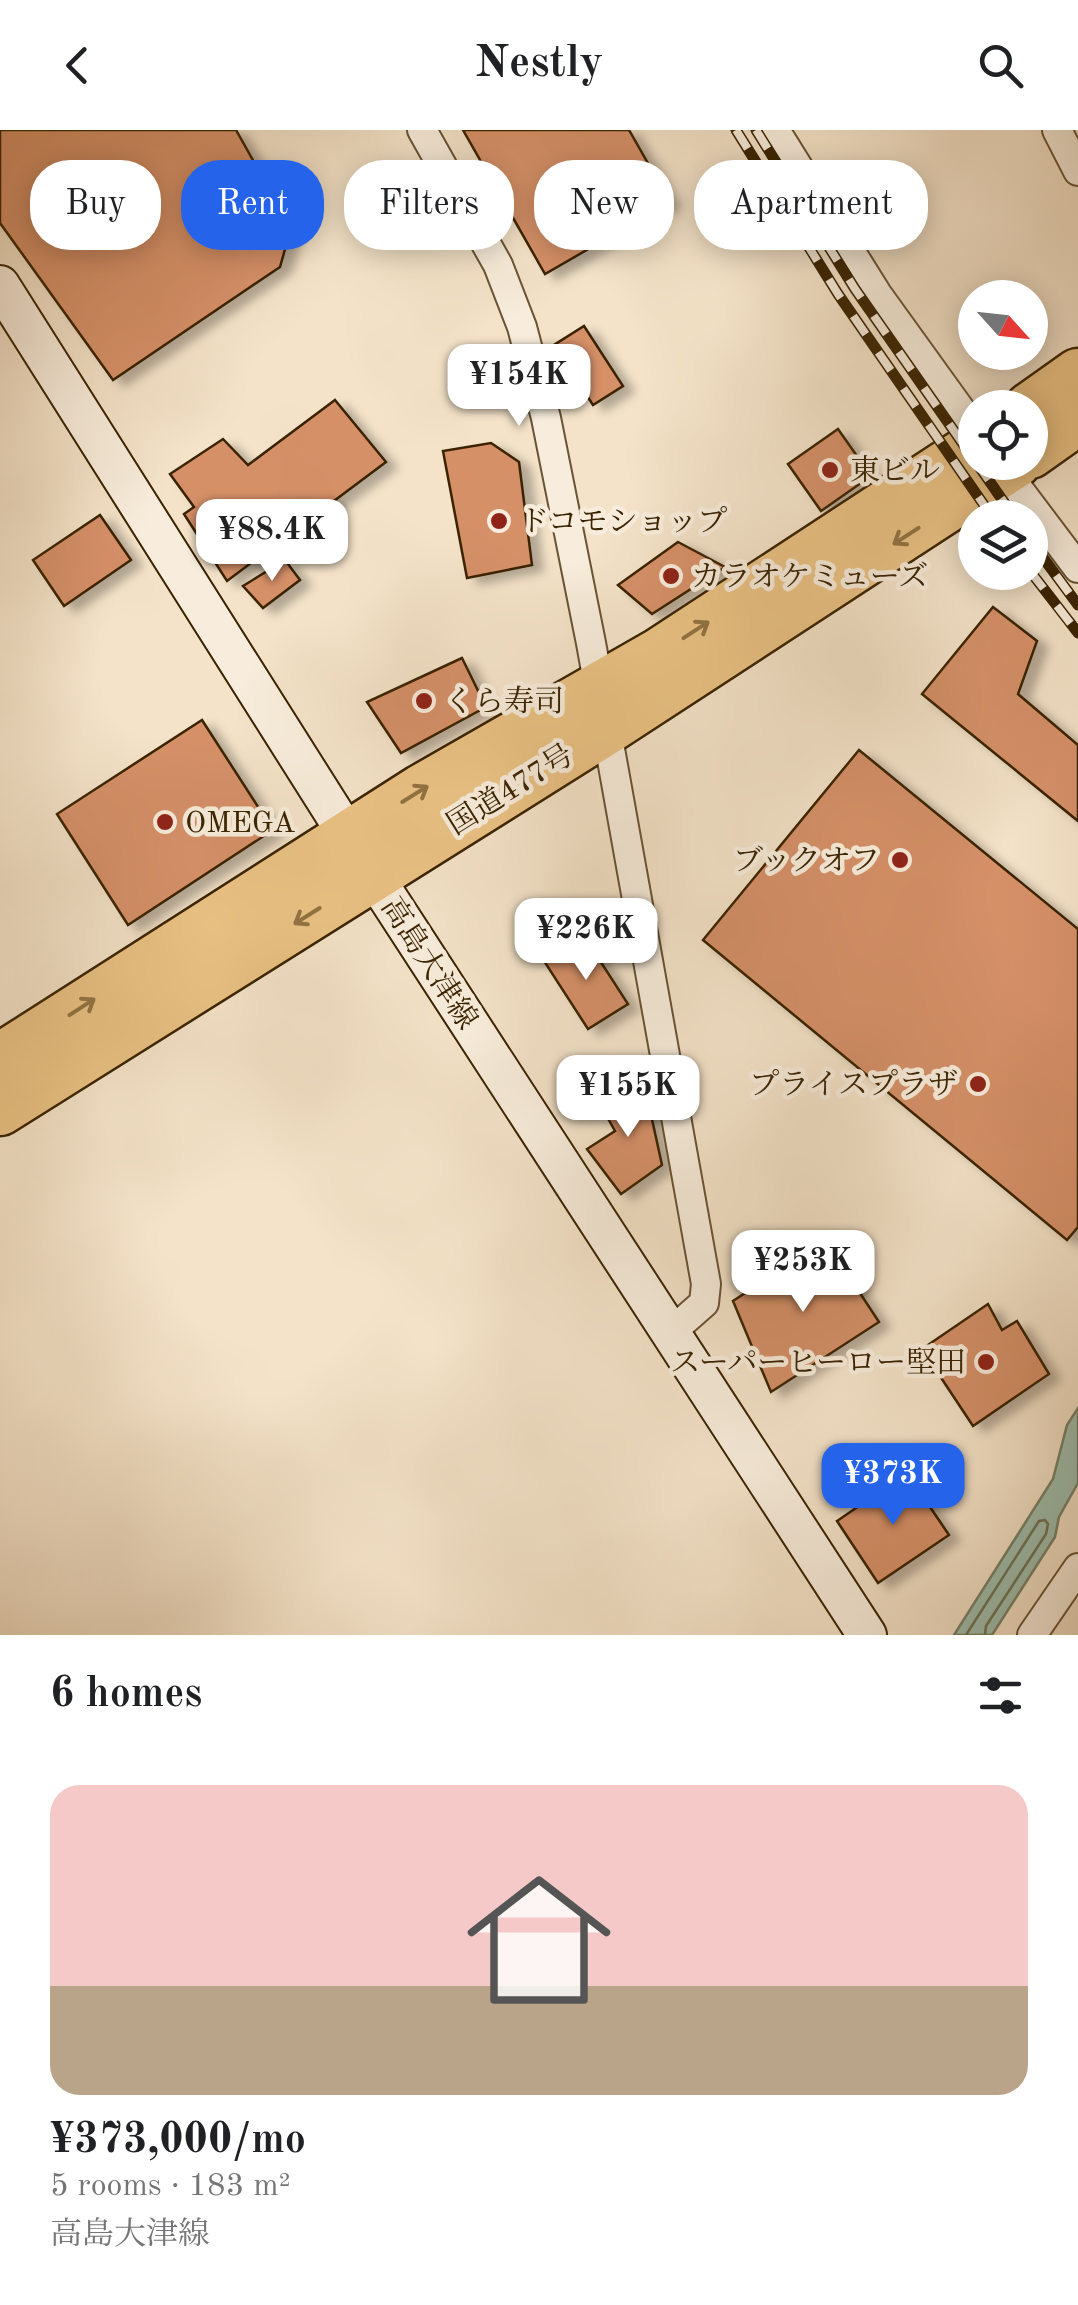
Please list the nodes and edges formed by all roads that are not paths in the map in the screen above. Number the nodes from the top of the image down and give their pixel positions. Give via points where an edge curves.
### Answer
1 (422, 130) edge
2 (775, 130) edge
3 (1057, 130) edge
4 (1078, 171) edge
5 (3, 294) edge
6 (1078, 374) edge
7 (1048, 395) edge
8 (958, 406) edge
9 (1078, 419) edge
10 (1048, 435) edge
11 (958, 478) edge
12 (1019, 480) edge
13 (1078, 568) edge
14 (601, 710) junction
15 (360, 855) junction
16 (0, 1059) edge
17 (0, 1110) edge
18 (670, 1333) junction
19 (1078, 1568) edge
20 (867, 1635) edge
21 (1032, 1635) edge

1 - 14 street via 498,265 522,328 574,552
2 - 8 street
3 - 4 street
5 - 15 main road, 高島大津線
6 - 7 highway
9 - 10 highway, 国道477号
11 - 14 highway, 国道477号 via 884,509
12 - 13 street
14 - 15 highway, 国道477号 via 421,790
14 - 18 street via 706,1284 704,1302
16 -> 15 highway, 国道477号
15 -> 17 highway, 国道477号
15 - 18 main road, 高島大津線
18 - 20 main road, 高島大津線
19 - 21 street

